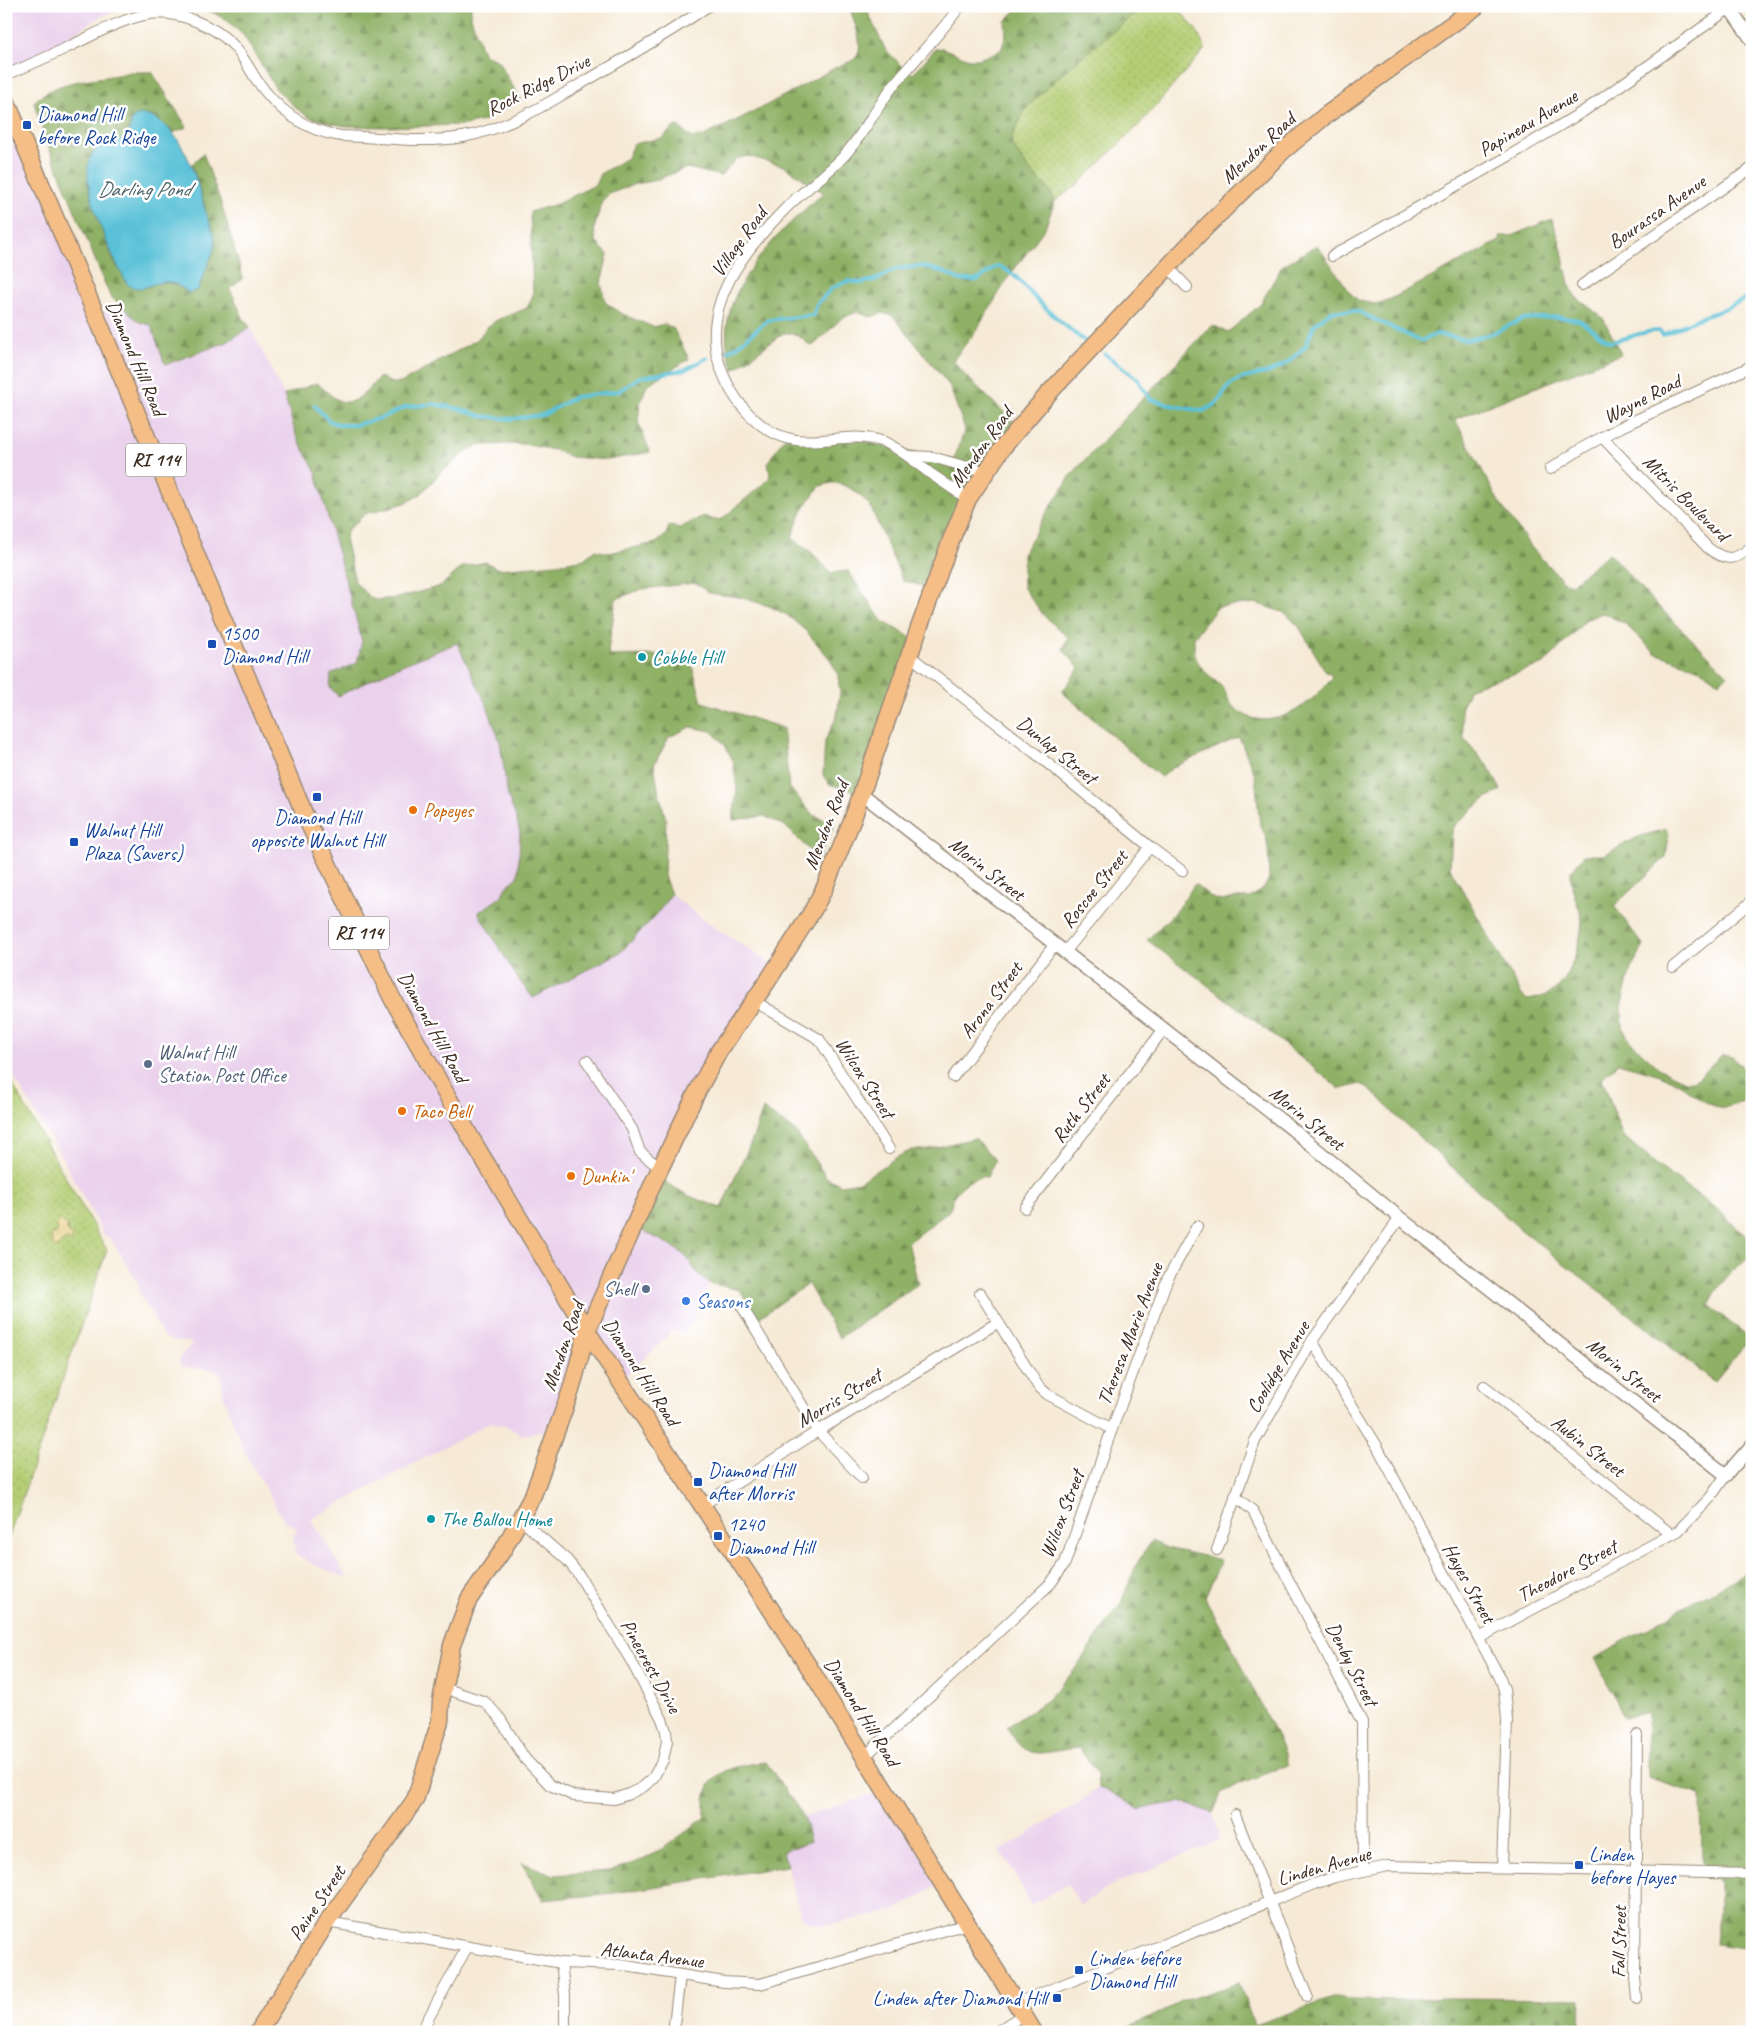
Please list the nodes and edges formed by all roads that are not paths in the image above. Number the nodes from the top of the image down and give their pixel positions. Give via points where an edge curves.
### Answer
1 (708, 6) edge
2 (960, 6) edge
3 (1477, 6) edge
4 (1730, 7) edge
5 (1752, 40) edge
6 (6, 75) edge
7 (6, 100) edge
8 (1752, 168) edge
9 (1332, 256) dead end
10 (1168, 267) junction
11 (1582, 285) dead end
12 (1187, 287) dead end
13 (1752, 366) edge
14 (1603, 438) junction
15 (908, 456) junction
16 (1550, 469) dead end
17 (985, 472) junction
18 (968, 499) junction
19 (1752, 546) edge
20 (910, 656) junction
21 (862, 794) junction
22 (1150, 847) junction
23 (1182, 871) dead end
24 (1752, 901) edge
25 (1060, 948) junction
26 (1673, 967) dead end
27 (754, 1001) junction
28 (1164, 1029) junction
29 (588, 1061) dead end
30 (953, 1077) dead end
31 (889, 1149) dead end
32 (660, 1168) junction
33 (1025, 1208) dead end
34 (1400, 1218) junction
35 (1197, 1226) dead end
36 (980, 1293) dead end
37 (741, 1305) dead end
38 (997, 1323) junction
39 (587, 1331) junction
40 (1312, 1341) junction
41 (1484, 1386) dead end
42 (1112, 1429) junction
43 (818, 1431) junction
44 (1752, 1445) edge
45 (1726, 1475) junction
46 (862, 1478) dead end
47 (1235, 1496) junction
48 (701, 1506) junction
49 (520, 1519) junction
50 (1671, 1534) junction
51 (1217, 1550) dead end
52 (1479, 1638) junction
53 (444, 1688) junction
54 (1637, 1735) dead end
55 (864, 1757) junction
56 (415, 1800) joint
57 (1235, 1815) dead end
58 (1502, 1868) junction
59 (1363, 1871) junction
60 (1637, 1871) junction
61 (1752, 1874) edge
62 (1270, 1901) junction
63 (327, 1922) junction
64 (967, 1924) junction
65 (467, 1948) junction
66 (561, 1963) junction
67 (680, 1976) junction
68 (1307, 1996) dead end
69 (1636, 1999) dead end
70 (1020, 2009) junction
71 (1752, 2030) edge
72 (258, 2032) edge
73 (421, 2032) edge
74 (565, 2032) edge
75 (673, 2032) edge
76 (996, 2032) edge
77 (1034, 2032) edge
78 (1745, 2032) edge

1 - 6 street, Rock Ridge Drive via 658,39 506,125 436,140 341,136 300,122 268,95 232,44 211,29 166,14 148,15 117,24
2 - 15 street, Village Road via 945,28 897,81 843,157 787,208 746,254 721,296 715,329 718,358 725,379 744,409 760,424 792,441 873,440
3 - 10 main road, Mendon Road via 1325,116 1283,151
4 - 5 street
4 - 9 street, Papineau Avenue via 1584,111
7 - 39 main road, Diamond Hill Road / RI 114 via 306,820 417,1044
8 - 11 street, Bourassa Avenue
10 - 12 street
10 - 17 main road, Mendon Road via 1048,394
13 - 14 street, Wayne Road via 1657,409
14 - 16 street, Wayne Road
14 - 19 street, Mitris Boulevard via 1720,557 1734,558
15 - 17 street, Village Road via 932,457
15 - 18 street, Village Road
17 - 18 main road, Mendon Road
18 - 20 main road, Mendon Road
20 - 21 main road, Mendon Road
20 - 22 street, Dunlap Street
21 - 25 street, Morin Street
21 - 27 main road, Mendon Road via 813,910
22 - 23 street, Dunlap Street
22 - 25 street, Roscoe Street
24 - 26 street
25 - 28 street, Morin Street
25 - 30 street, Arona Street
27 - 31 street, Wilcox Street via 819,1039
27 - 32 main road, Mendon Road via 719,1051
28 - 33 street, Ruth Street
28 - 34 street, Morin Street
29 - 32 street via 632,1129 640,1152
32 - 39 main road, Mendon Road
34 - 40 street, Coolidge Avenue
34 - 45 street, Morin Street
35 - 42 street, Theresa Marie Avenue via 1166,1280
36 - 38 street
37 - 43 street
38 - 42 street via 1038,1386
38 - 43 street, Morris Street
39 - 48 main road, Diamond Hill Road / RI 114
39 - 49 main road, Mendon Road via 571,1390 533,1495
40 - 47 street, Coolidge Avenue via 1255,1441
40 - 52 street, Hayes Street via 1377,1446
41 - 50 street, Aubin Street
42 - 55 street, Wilcox Street via 1065,1562 1052,1583
43 - 46 street
43 - 48 street, Morris Street
44 - 45 street
45 - 50 street, Theodore Street via 1710,1498 1678,1531
47 - 51 street, Coolidge Avenue
47 - 59 street, Denby Street via 1253,1511 1362,1722
48 - 55 main road, Diamond Hill Road / RI 114 via 807,1664
49 - 53 main road, Mendon Road via 469,1599 452,1645
49 - 53 street, Pinecrest Drive via 568,1560 630,1659 666,1730 663,1760 644,1787 629,1794 614,1799 574,1796 550,1785 525,1759 499,1717 485,1702
50 - 52 street, Theodore Street
52 - 58 street, Hayes Street via 1504,1690
53 - 56 main road, Mendon Road via 440,1721
54 - 60 street, Fall Street
55 - 64 main road, Diamond Hill Road / RI 114
56 - 63 main road, Paine Street
57 - 62 street
58 - 59 street, Linden Avenue via 1406,1865
58 - 60 street, Linden Avenue
59 - 62 street, Linden Avenue via 1314,1884
60 - 61 street, Linden Avenue
60 - 69 street, Fall Street
62 - 68 street
62 - 70 street, Linden Avenue
63 - 65 street, Atlanta Avenue
63 - 72 main road, Paine Street
64 - 67 street, Atlanta Avenue via 760,1984
64 - 70 main road, Diamond Hill Road / RI 114
65 - 66 street, Atlanta Avenue
65 - 73 street
66 - 67 street, Atlanta Avenue via 620,1966
66 - 74 street
67 - 75 street
70 - 76 street, Linden Avenue
70 - 77 main road, Diamond Hill Road / RI 114
71 - 78 street

